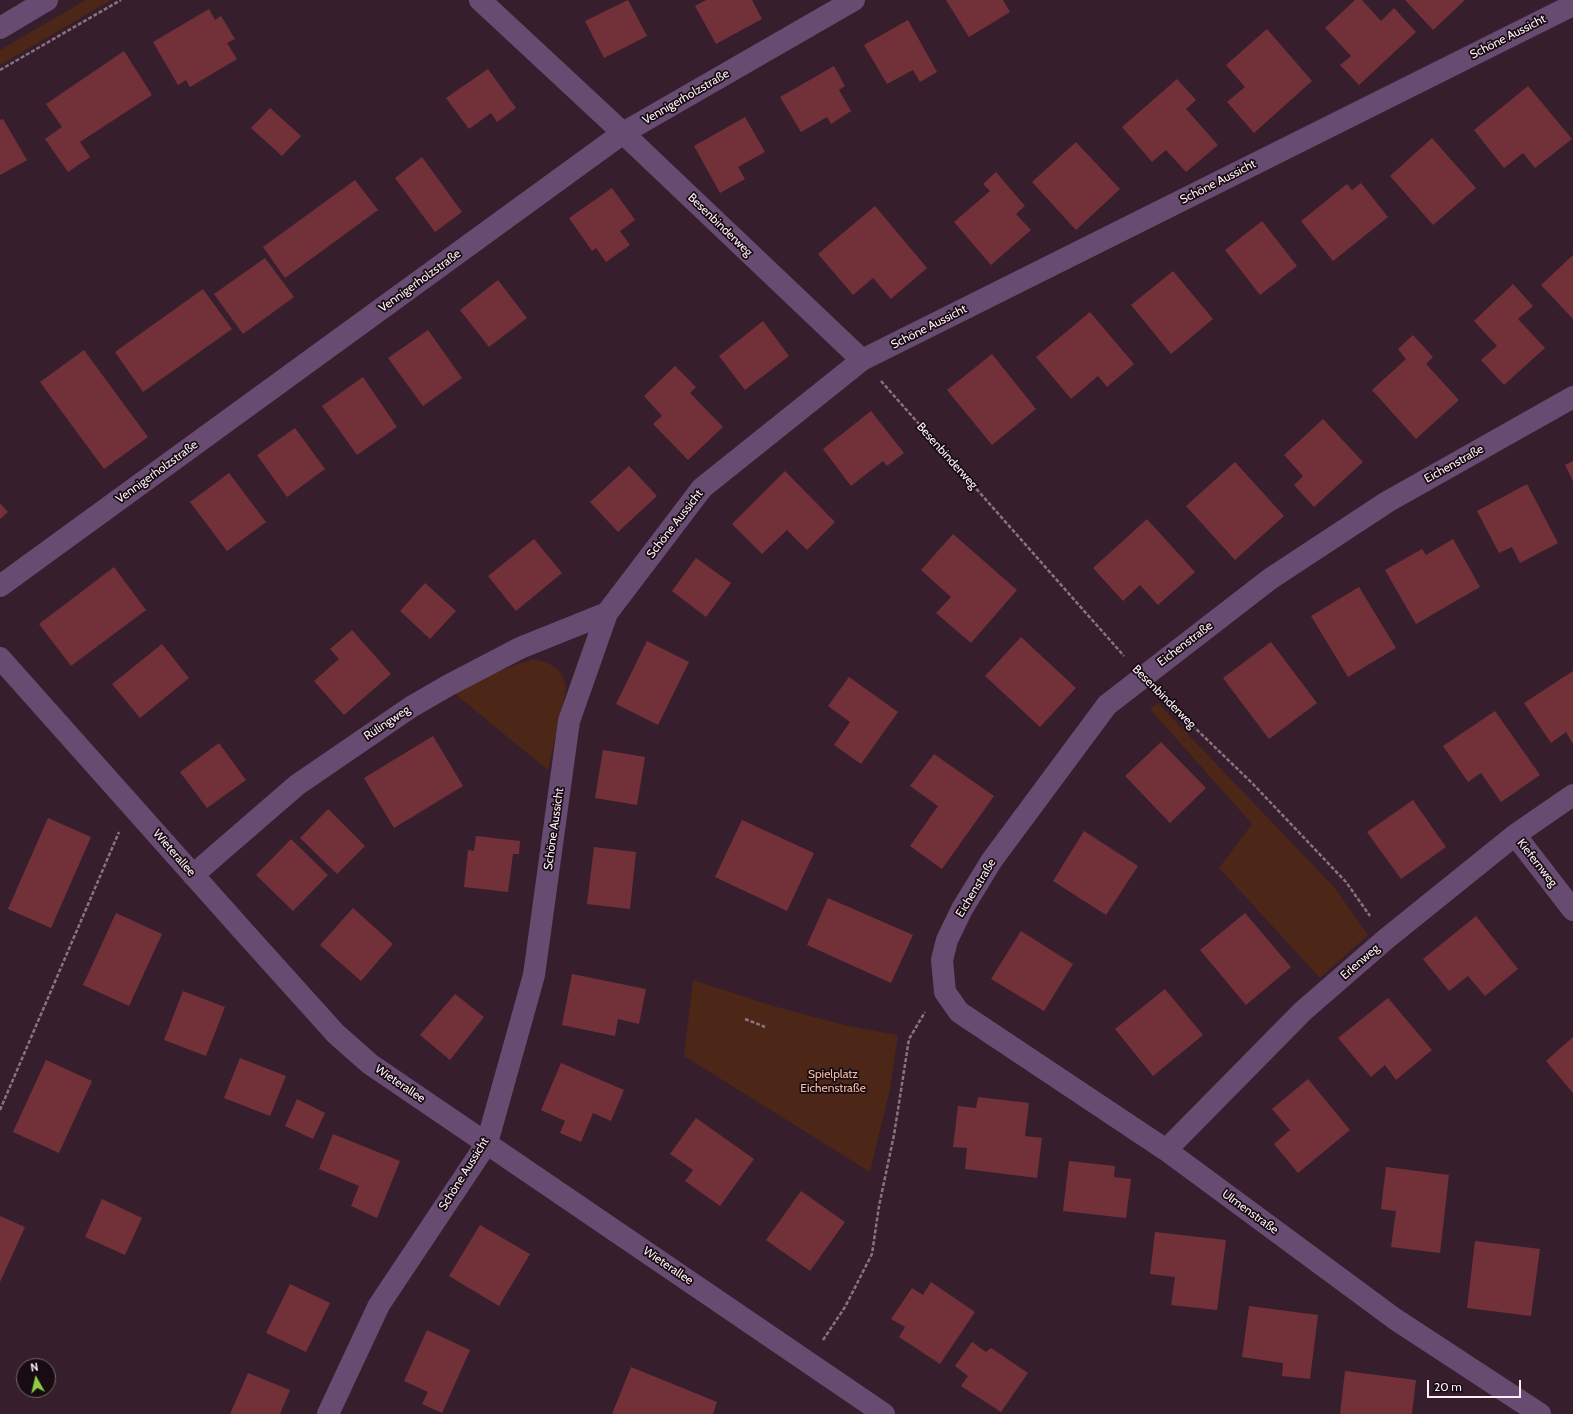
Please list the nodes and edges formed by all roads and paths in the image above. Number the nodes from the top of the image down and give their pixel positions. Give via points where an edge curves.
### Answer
1 (47, 0) edge
2 (120, 0) edge
3 (480, 0) edge
4 (854, 0) edge
5 (1573, 5) edge
6 (0, 28) edge
7 (0, 70) edge
8 (623, 133) junction
9 (862, 360) junction
10 (1573, 397) edge
11 (0, 586) edge
12 (607, 613) junction
13 (0, 658) edge
14 (1142, 677) junction
15 (1573, 795) edge
16 (130, 804) junction
17 (1515, 836) junction
18 (193, 875) junction
19 (1573, 910) edge
20 (1386, 939) junction
21 (945, 992) junction
22 (959, 1012) joint
23 (745, 1019) dead end
24 (765, 1027) dead end
25 (0, 1110) edge
26 (487, 1143) junction
27 (1166, 1150) junction
28 (809, 1363) junction
29 (328, 1414) edge
30 (884, 1414) edge
31 (1540, 1414) edge

1 - 6 street
2 - 7 path
3 - 8 street, Besenbinderweg
4 - 8 street, Vennigerholzstraße
5 - 9 street, Schöne Aussicht
8 - 9 street, Besenbinderweg
8 - 11 street, Vennigerholzstraße
9 - 12 street, Schöne Aussicht via 702,488
9 - 14 path, Besenbinderweg
10 - 14 street, Eichenstraße via 1387,502 1270,580
12 - 18 street, Rülingweg via 520,648 411,707 297,785
12 - 26 street, Schöne Aussicht via 569,721 534,976
13 - 16 street, Wieterallee
14 - 20 path, Besenbinderweg via 1252,783 1346,882
14 - 21 street, Eichenstraße via 1107,705 992,860 947,940 942,960
15 - 17 street, Erlenweg
16 - 18 street, Wieterallee
16 - 25 path
17 - 19 street, Kiefernweg
17 - 20 street, Erlenweg
18 - 26 street, Wieterallee via 336,1034 370,1064
20 - 27 street, Erlenweg via 1303,1011
21 - 22 street, Eichenstraße
21 - 28 path via 927,1007 909,1039 872,1254 845,1307
22 - 27 street, Ulmenstraße
23 - 24 path
26 - 28 street, Wieterallee
26 - 29 street, Schöne Aussicht via 379,1305
27 - 31 street, Ulmenstraße via 1395,1319
28 - 30 street, Wieterallee

